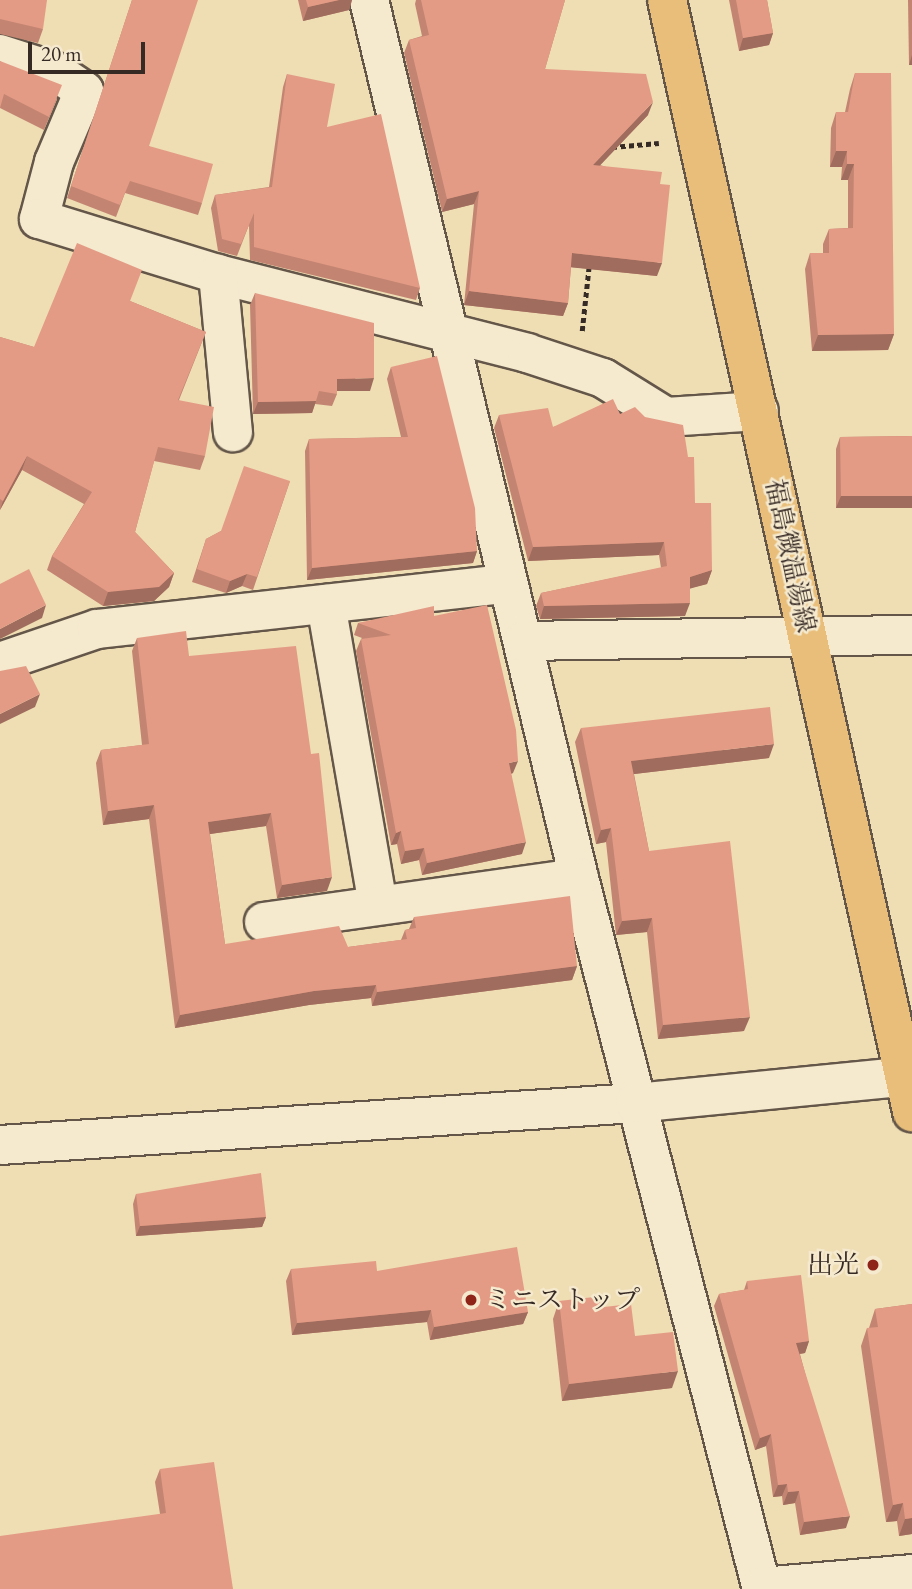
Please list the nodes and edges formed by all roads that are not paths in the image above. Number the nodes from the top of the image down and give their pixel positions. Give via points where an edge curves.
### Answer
1 (369, 0) edge
2 (667, 0) edge
3 (0, 54) edge
4 (218, 274) junction
5 (447, 332) junction
6 (759, 411) junction
7 (233, 432) dead end
8 (507, 584) junction
9 (326, 604) junction
10 (912, 635) edge
11 (807, 636) junction
12 (523, 641) junction
13 (0, 662) edge
14 (579, 878) junction
15 (378, 905) junction
16 (264, 922) dead end
17 (909, 1088) edge
18 (635, 1103) junction
19 (0, 1145) edge
20 (912, 1574) edge
21 (761, 1588) edge

1 - 5 street
2 - 6 main road, 福島微温湯線
3 - 4 street via 55,72 84,91 54,162 39,219
4 - 5 street
4 - 7 street
5 - 6 street via 577,369 666,417
5 - 8 street
6 - 11 main road, 福島微温湯線
8 - 9 street
8 - 12 street
9 - 13 street via 97,629
9 - 15 street
10 - 11 street
11 - 12 street
11 - 17 main road, 福島微温湯線
12 - 14 street
14 - 15 street
14 - 18 street
15 - 16 street
17 - 18 street
18 - 19 street
18 - 21 street
20 - 21 street

